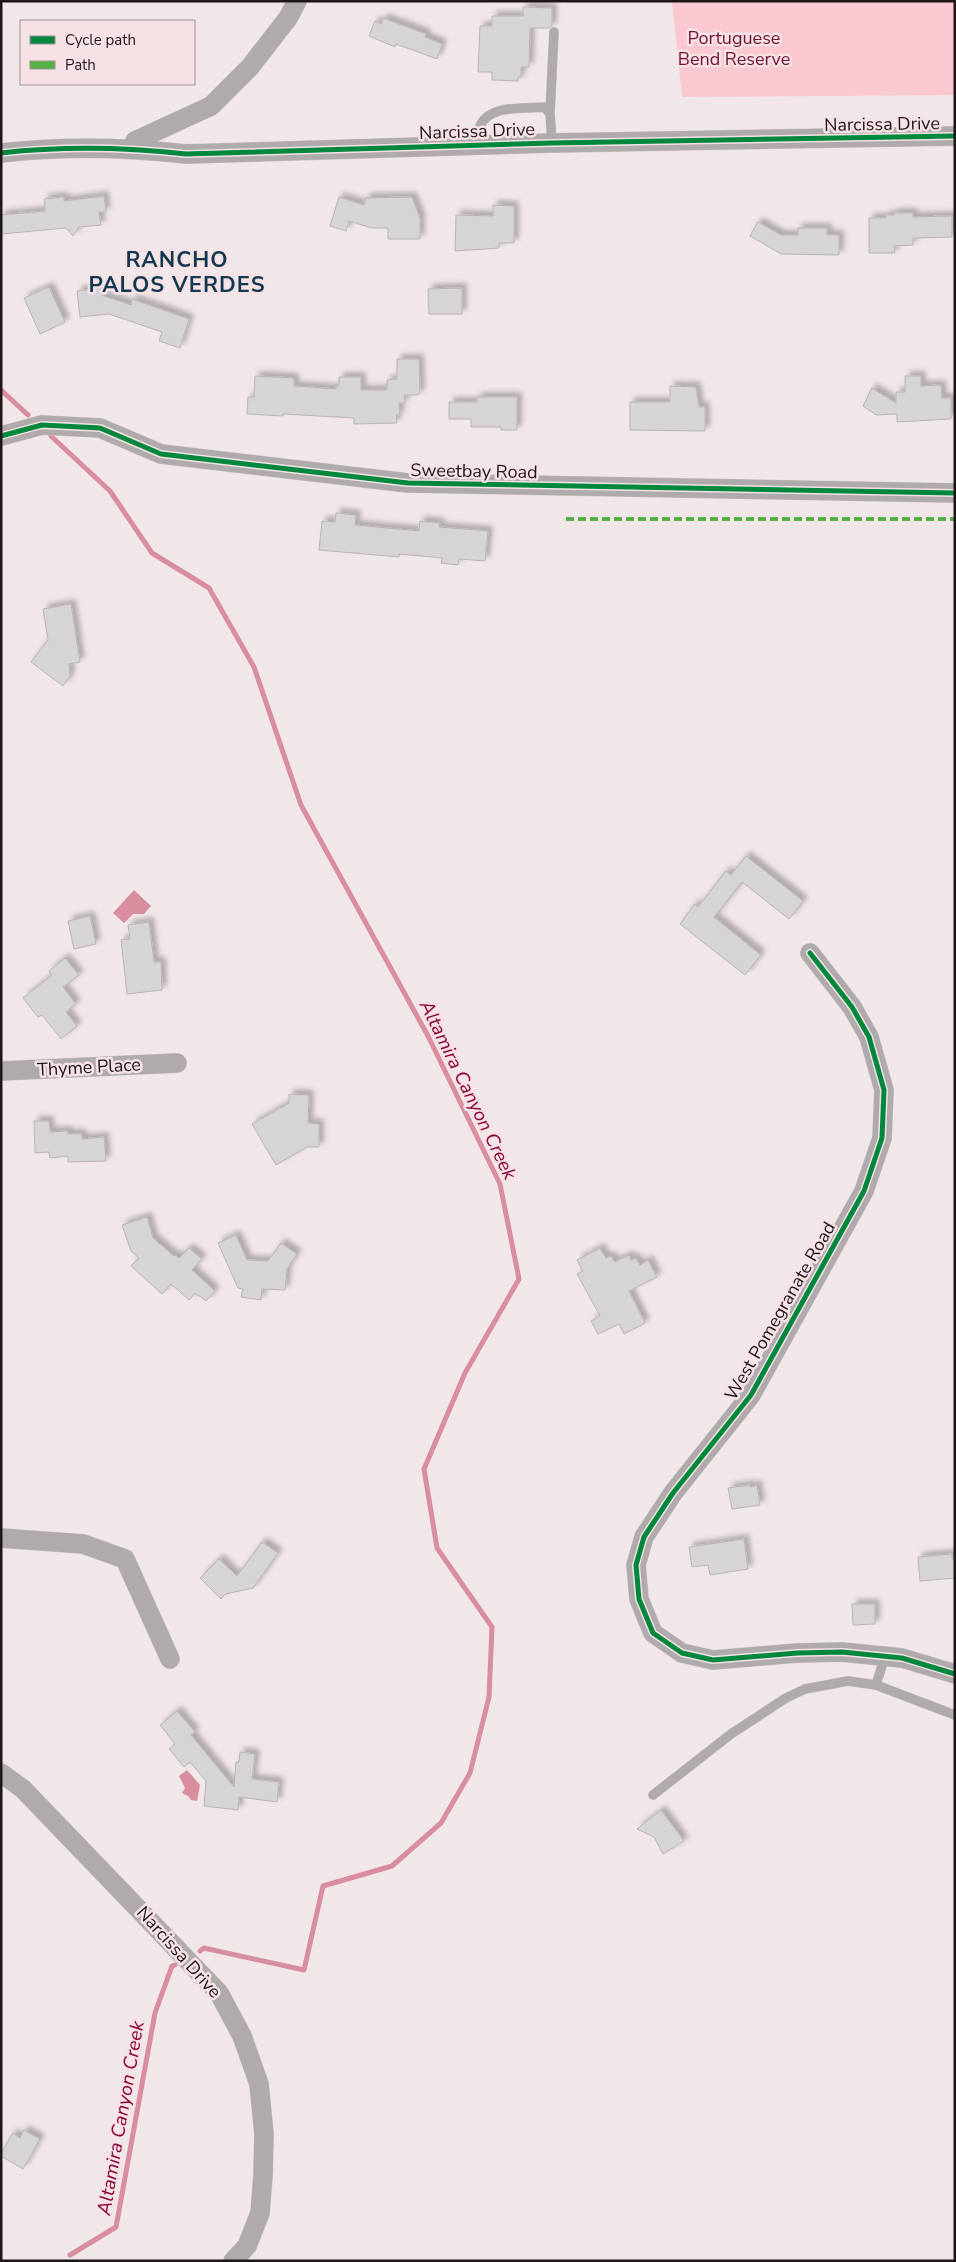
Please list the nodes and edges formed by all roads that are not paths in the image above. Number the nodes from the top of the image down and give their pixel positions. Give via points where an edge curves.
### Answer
1 (297, 1) edge
2 (554, 32) dead end
3 (550, 113) junction
4 (955, 136) edge
5 (552, 143) junction
6 (474, 145) junction
7 (132, 148) junction
8 (1, 153) edge
9 (1, 436) edge
10 (955, 493) edge
11 (810, 953) dead end
12 (177, 1063) dead end
13 (1, 1071) edge
14 (1, 1538) edge
15 (885, 1656) junction
16 (170, 1659) dead end
17 (955, 1674) edge
18 (876, 1685) junction
19 (955, 1715) edge
20 (1, 1773) edge
21 (653, 1795) dead end
22 (232, 2261) edge

1 - 7 street via 288,18 250,66 211,106 134,141
2 - 3 lane
3 - 5 lane
3 - 6 lane via 544,107 490,113 480,124
4 - 5 street, Narcissa Drive
5 - 6 street, Narcissa Drive
6 - 7 street, Narcissa Drive via 186,154
7 - 8 street, Narcissa Drive via 59,148
9 - 10 street, Sweetbay Road via 42,425 100,428 161,454 408,484
11 - 15 street, West Pomegranate Road via 852,1007 869,1036 884,1090 882,1138 864,1191 751,1395 673,1493 644,1537 636,1565 639,1599 653,1633 682,1653 705,1659 842,1652
12 - 13 street, Thyme Place
14 - 16 street via 83,1544 125,1559
15 - 17 street, West Pomegranate Road
15 - 18 lane
18 - 19 lane
18 - 21 lane via 848,1681 805,1689 786,1698 731,1734
20 - 22 street, Narcissa Drive via 23,1789 187,1958 219,1993 242,2036 259,2084 264,2134 263,2167 260,2213 246,2246

